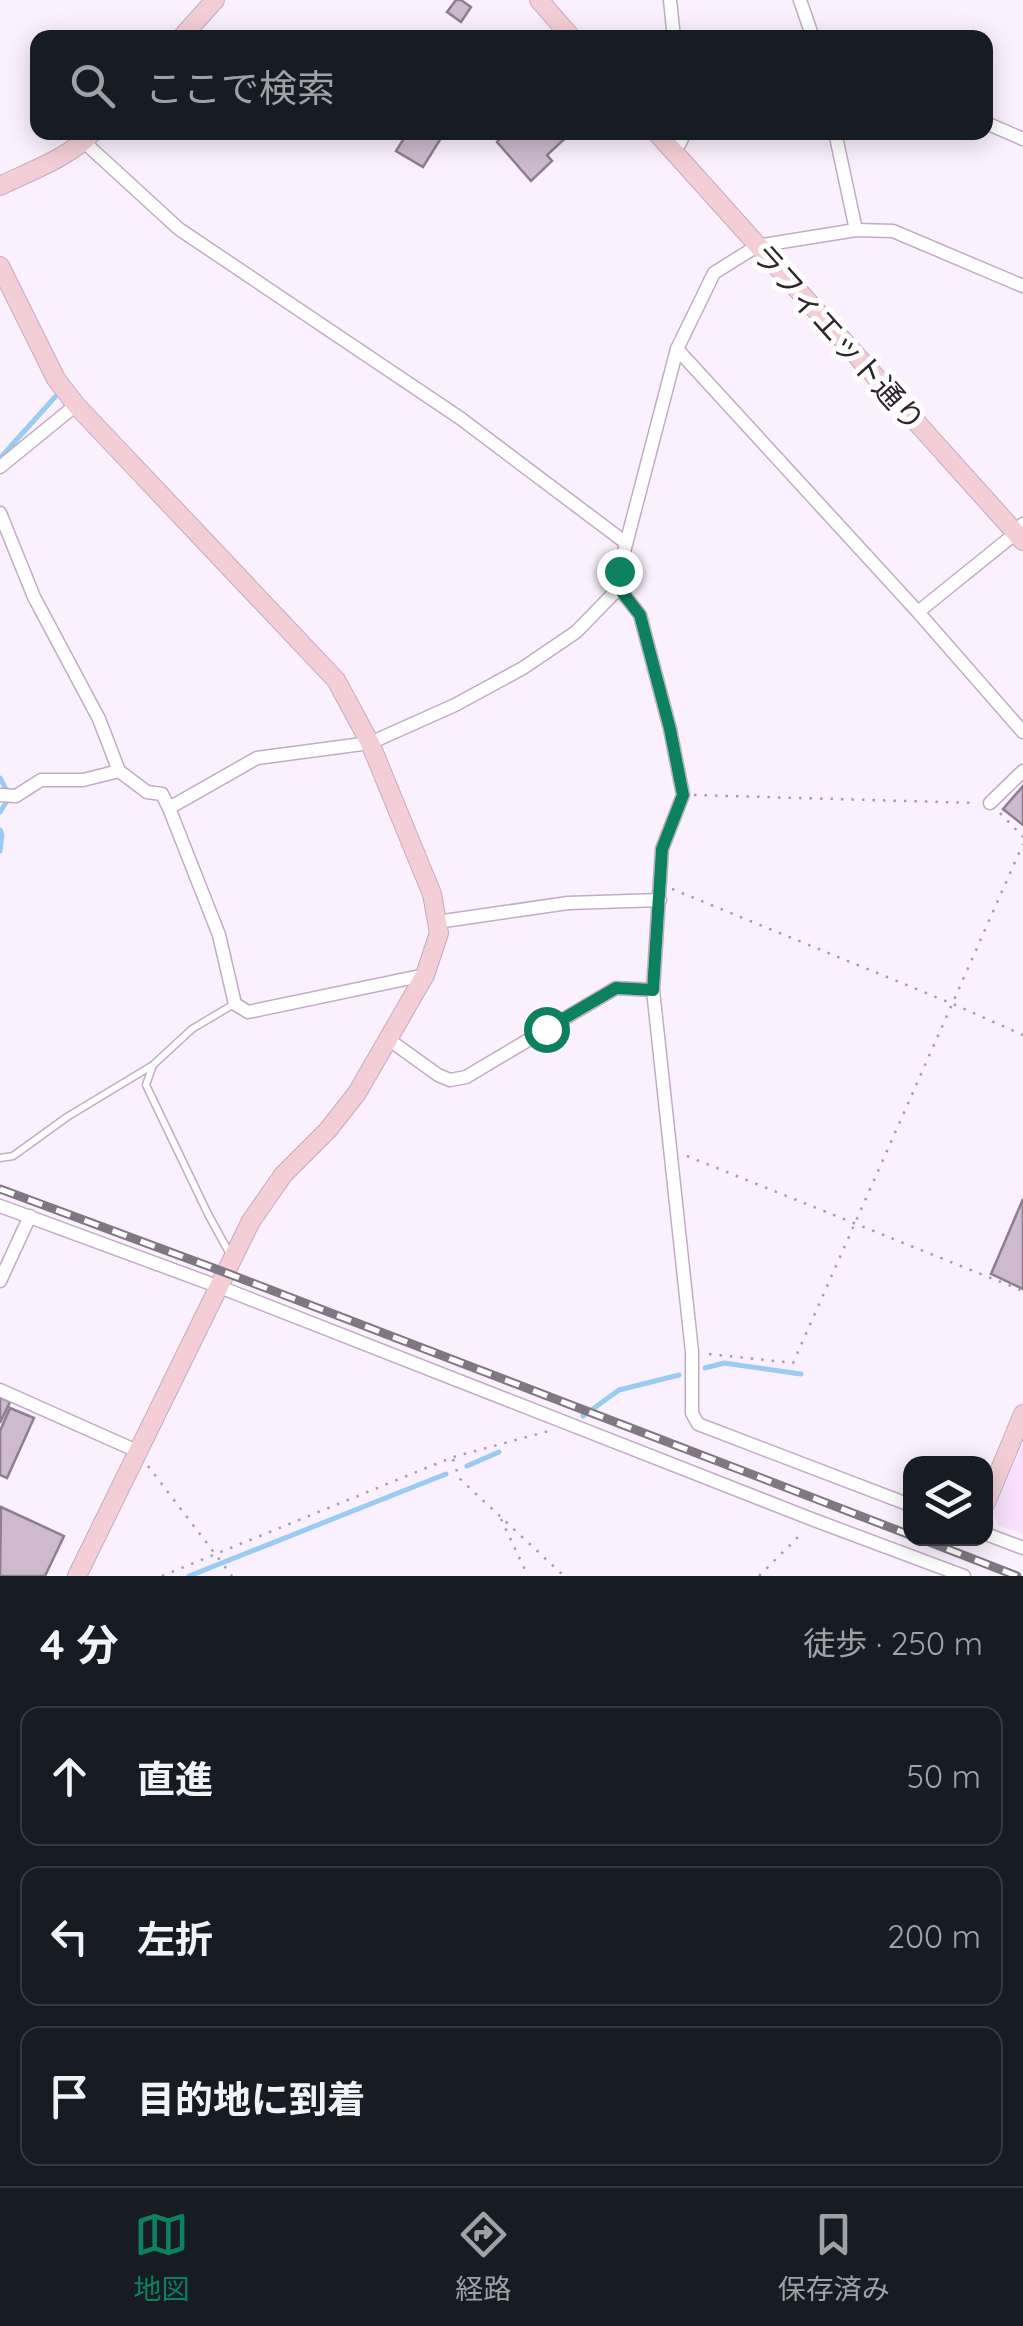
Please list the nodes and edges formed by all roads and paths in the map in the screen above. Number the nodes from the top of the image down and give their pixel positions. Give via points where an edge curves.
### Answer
1 (215, 0) edge
2 (538, 0) edge
3 (670, 0) edge
4 (800, 0) edge
5 (188, 30) edge
6 (565, 30) edge
7 (673, 30) edge
8 (810, 30) edge
9 (993, 126) edge
10 (1023, 139) edge
11 (83, 140) edge
12 (91, 140) edge
13 (663, 140) edge
14 (681, 140) edge
15 (837, 140) edge
16 (672, 150) junction
17 (0, 186) edge
18 (856, 230) junction
19 (757, 246) junction
20 (0, 266) edge
21 (1023, 286) edge
22 (678, 349) junction
23 (76, 405) junction
24 (0, 467) edge
25 (0, 512) edge
26 (1021, 533) edge
27 (626, 543) junction
28 (619, 588) junction
29 (918, 612) junction
30 (1023, 732) edge
31 (370, 744) junction
32 (119, 771) junction
33 (1023, 771) edge
34 (683, 795) junction
35 (0, 796) edge
36 (990, 803) junction
37 (169, 808) junction
38 (1023, 838) edge
39 (1023, 844) edge
40 (662, 884) junction
41 (660, 900) junction
42 (437, 922) junction
43 (425, 975) junction
44 (653, 990) junction
45 (234, 1004) junction
46 (953, 1004) junction
47 (1023, 1035) edge
48 (388, 1038) junction
49 (153, 1065) junction
50 (671, 1150) junction
51 (0, 1158) edge
52 (0, 1206) edge
53 (30, 1216) junction
54 (857, 1222) junction
55 (232, 1258) junction
56 (0, 1281) edge
57 (217, 1286) junction
58 (1023, 1291) edge
59 (692, 1352) junction
60 (0, 1390) edge
61 (1023, 1414) edge
62 (572, 1424) junction
63 (137, 1451) junction
64 (453, 1457) junction
65 (993, 1486) edge
66 (903, 1502) edge
67 (498, 1514) junction
68 (814, 1520) junction
69 (993, 1537) edge
70 (958, 1546) edge
71 (1023, 1548) edge
72 (215, 1554) junction
73 (949, 1570) junction
74 (77, 1576) edge
75 (162, 1576) edge
76 (232, 1576) edge
77 (528, 1576) edge
78 (564, 1576) edge
79 (759, 1576) edge
80 (964, 1576) edge

1 - 5 street
2 - 6 street
3 - 7 street
4 - 8 street
9 - 10 street
11 - 17 street
12 - 27 street via 178,229 460,418
13 - 16 street, ラフィエット通り
14 - 16 street
15 - 18 street
16 - 19 street, ラフィエット通り
18 - 19 street
18 - 21 street via 892,231
19 - 22 street via 714,273
19 - 26 street, ラフィエット通り
20 - 23 street
22 - 27 street
22 - 29 street
23 - 24 street
23 - 31 street via 336,680
25 - 32 street via 34,598
26 - 29 street
27 - 28 street
28 - 31 street via 576,632 523,668
28 - 34 street via 640,615
29 - 30 street
31 - 37 street via 257,758
31 - 42 street via 432,894
32 - 35 street via 41,780 16,796
32 - 37 street via 162,794
33 - 36 street
34 - 36 path
34 - 40 street via 662,849
36 - 38 path
37 - 45 street via 219,935
39 - 46 path
40 - 41 street
40 - 46 path
41 - 42 street via 568,904
41 - 44 street
42 - 43 street
43 - 45 street via 248,1012
43 - 48 street
44 - 48 street via 616,988 466,1077 450,1080
44 - 50 street
45 - 49 lane via 192,1029
46 - 47 path
46 - 54 path
48 - 55 street via 357,1093 283,1175
49 - 51 lane via 13,1156
49 - 55 lane via 146,1085
50 - 54 path
50 - 59 street
52 - 53 street
53 - 56 street
53 - 57 street
54 - 58 path
54 - 59 path via 793,1363
55 - 57 street
57 - 62 street
57 - 63 street
59 - 66 street via 692,1413 698,1424
60 - 63 street
61 - 65 street
62 - 64 path
62 - 68 street
63 - 72 path
63 - 74 street
64 - 67 path via 459,1478
64 - 72 path
67 - 77 path
67 - 78 path
68 - 73 street
68 - 79 path
69 - 71 street
70 - 73 path
72 - 75 path
72 - 76 path
73 - 80 street

